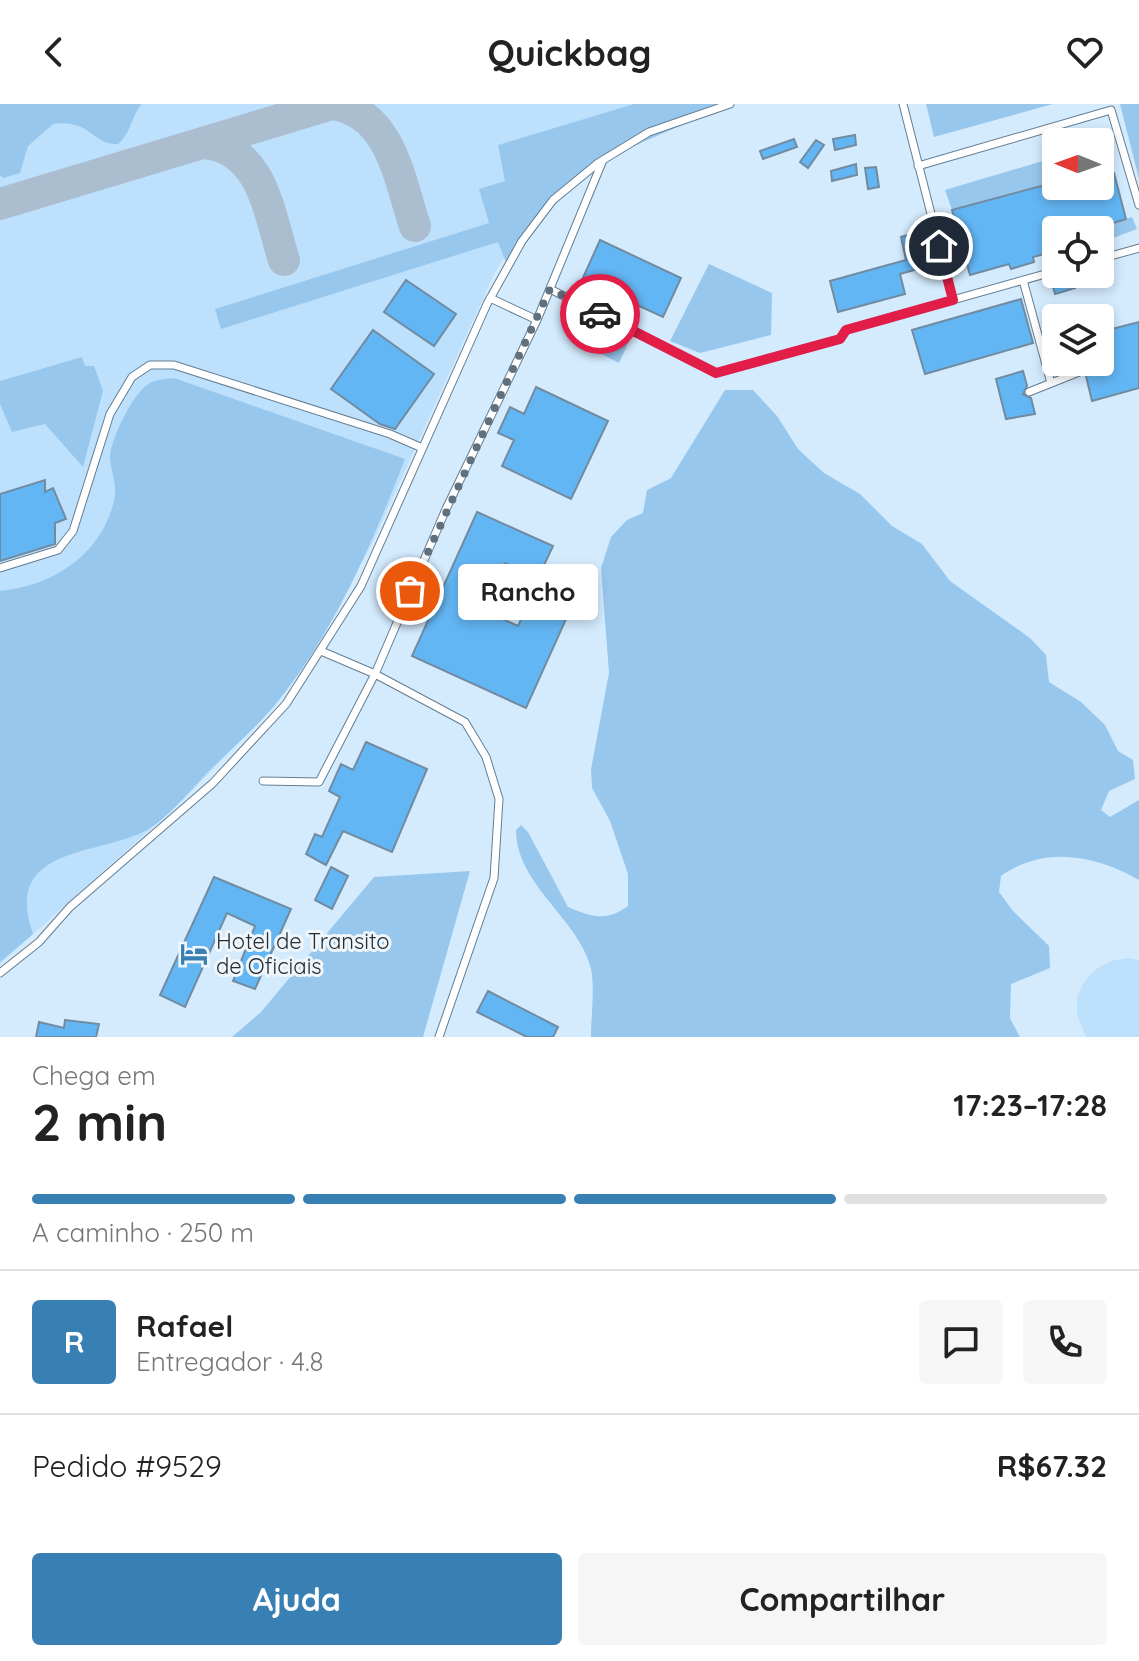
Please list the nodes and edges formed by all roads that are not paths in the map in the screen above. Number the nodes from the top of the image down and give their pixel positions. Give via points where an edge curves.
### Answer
1 (730, 104) edge
2 (903, 104) edge
3 (604, 159) junction
4 (918, 166) junction
5 (1139, 205) edge
6 (1139, 248) edge
7 (1114, 255) edge
8 (1042, 275) edge
9 (1023, 280) junction
10 (550, 289) junction
11 (490, 298) junction
12 (953, 300) junction
13 (537, 320) junction
14 (1069, 376) edge
15 (1051, 383) junction
16 (1029, 392) dead end
17 (420, 447) junction
18 (0, 568) edge
19 (321, 651) junction
20 (375, 674) junction
21 (263, 781) dead end
22 (0, 973) edge
23 (439, 1037) edge

1 - 3 lane via 649,132
2 - 4 lane
3 - 10 lane
3 - 11 lane via 553,200
4 - 5 lane via 1111,110
4 - 12 lane
6 - 7 lane
8 - 9 lane
9 - 12 lane
9 - 15 lane
10 - 12 lane via 716,373 840,339 846,330
10 - 13 lane
11 - 13 lane
11 - 17 lane
13 - 20 lane via 446,509
14 - 15 lane
15 - 16 lane
17 - 18 lane via 174,365 150,365 132,377 110,414 73,531 58,550
17 - 19 lane via 361,586
19 - 20 lane
19 - 22 lane via 286,704 213,783
20 - 21 lane via 319,782
20 - 23 lane via 465,722 486,757 499,799 494,878

